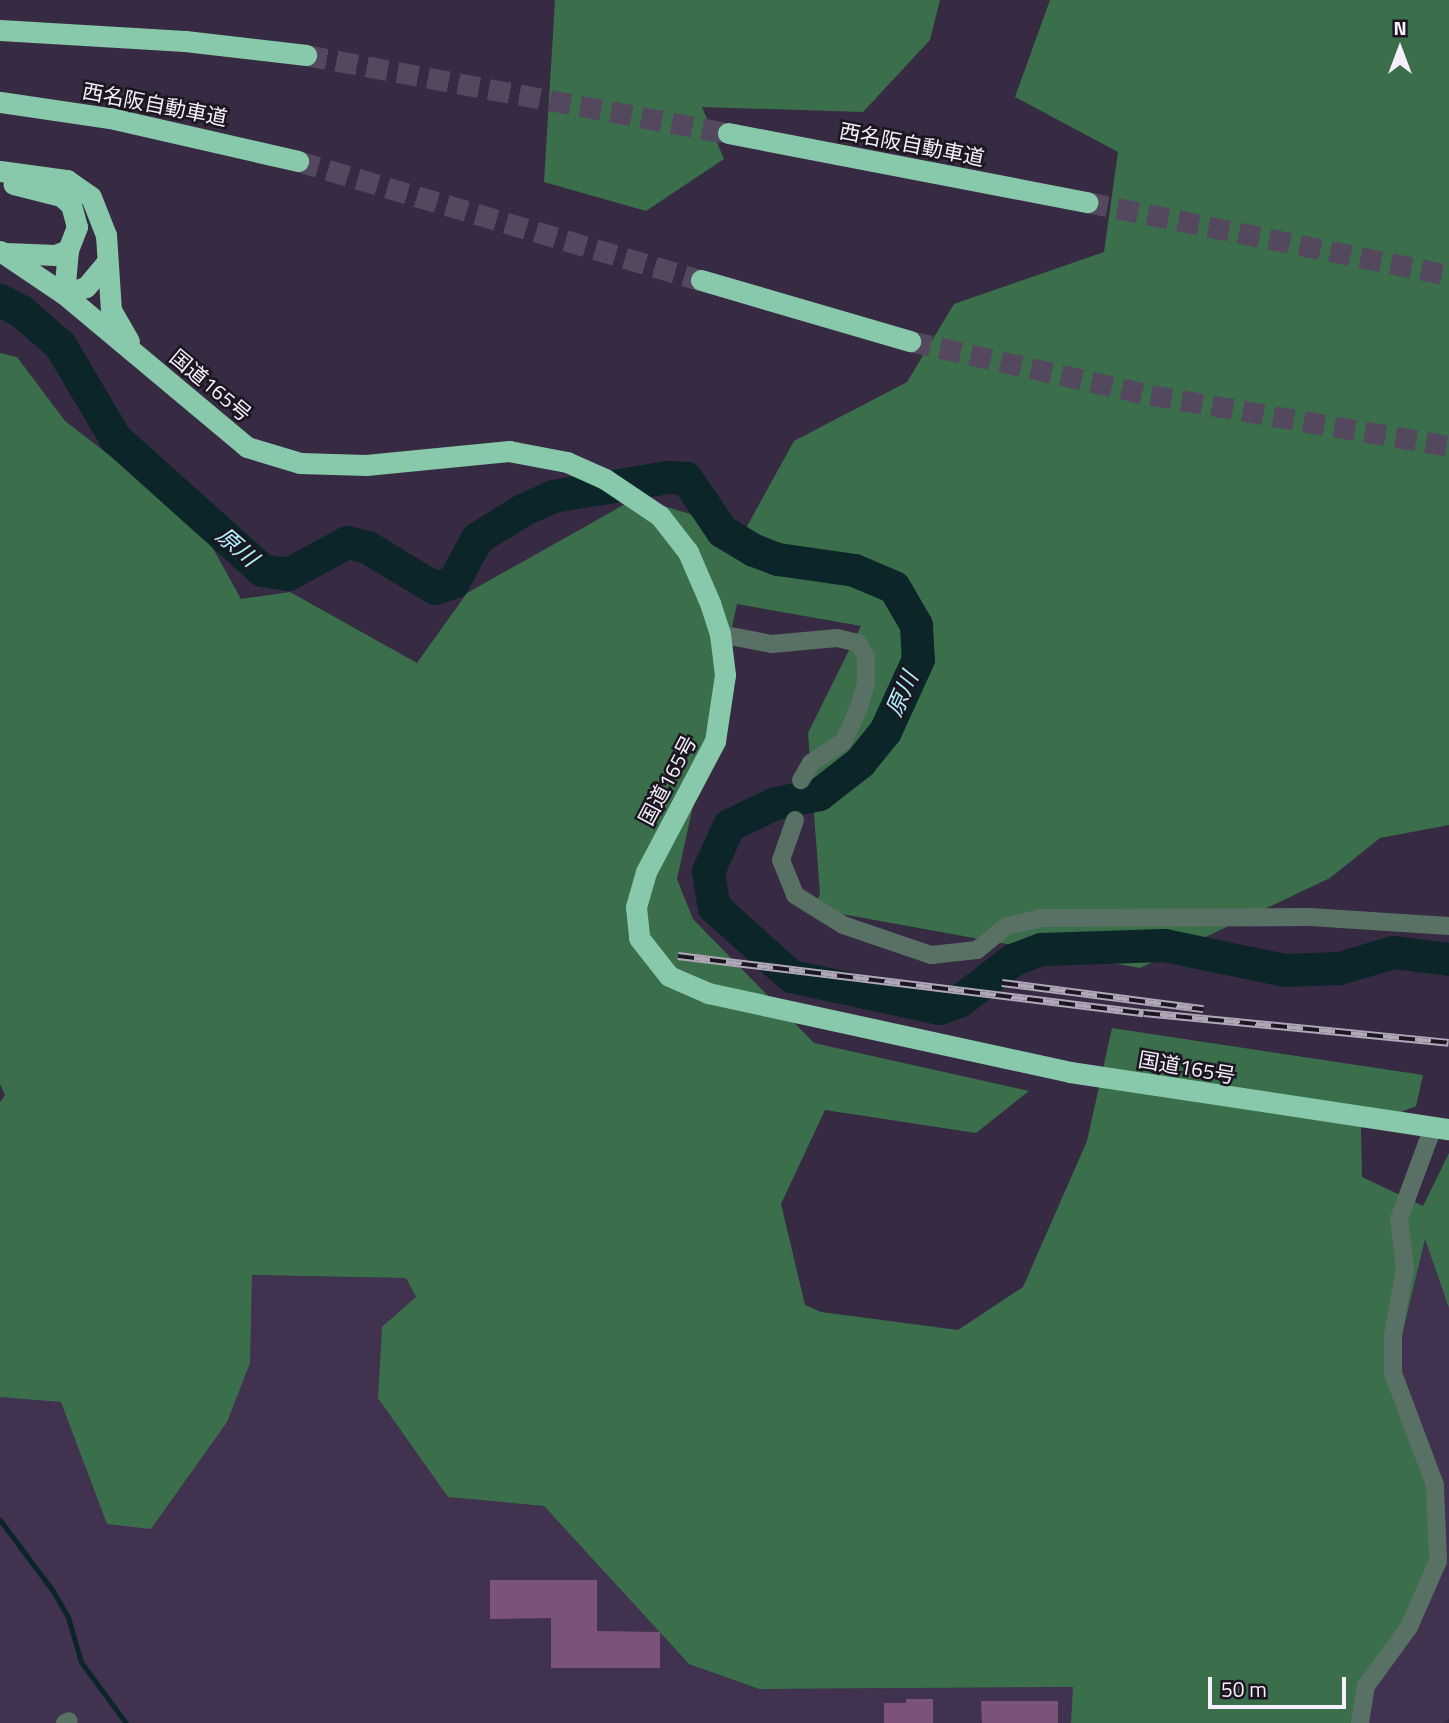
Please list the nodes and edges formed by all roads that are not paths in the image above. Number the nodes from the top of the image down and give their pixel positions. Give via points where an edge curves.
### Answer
1 (0, 30) edge
2 (306, 55) tunnel mouth
3 (0, 102) edge
4 (728, 133) tunnel mouth
5 (298, 161) tunnel mouth
6 (0, 171) edge
7 (0, 182) edge
8 (1087, 202) tunnel mouth
9 (68, 250) junction
10 (2, 252) edge
11 (105, 264) junction
12 (701, 280) tunnel mouth
13 (64, 294) junction
14 (910, 341) tunnel mouth
15 (136, 353) junction
16 (720, 634) junction
17 (801, 780) dead end
18 (795, 820) dead end
19 (1449, 926) edge
20 (1441, 1128) edge
21 (1360, 1723) edge

1 - 2 highway via 160,39
3 - 5 highway, 西名阪自動車道 via 110,118
4 - 8 highway, 西名阪自動車道
6 - 11 highway via 51,176 85,192 103,221
7 - 9 highway via 45,190 71,205 77,227
9 - 10 highway via 39,257
9 - 13 highway
10 - 13 highway, 国道165号
11 - 13 highway via 86,287
11 - 15 highway via 111,310
12 - 14 highway
13 - 15 highway, 国道165号
15 - 16 highway, 国道165号 via 247,447 300,463 366,465 509,451 567,462 605,479 660,516 688,552
16 - 17 street via 772,644 837,638 858,643 866,657 866,684 843,742 811,763
16 - 20 highway, 国道165号 via 725,675 715,741 646,872 636,906 639,938 669,976 708,993 1070,1072
18 - 19 street via 781,860 795,895 843,925 932,955 977,950 1007,926 1041,918 1310,917
20 - 21 street via 1399,1219 1405,1267 1393,1336 1393,1373 1435,1485 1438,1561 1409,1627 1366,1686

